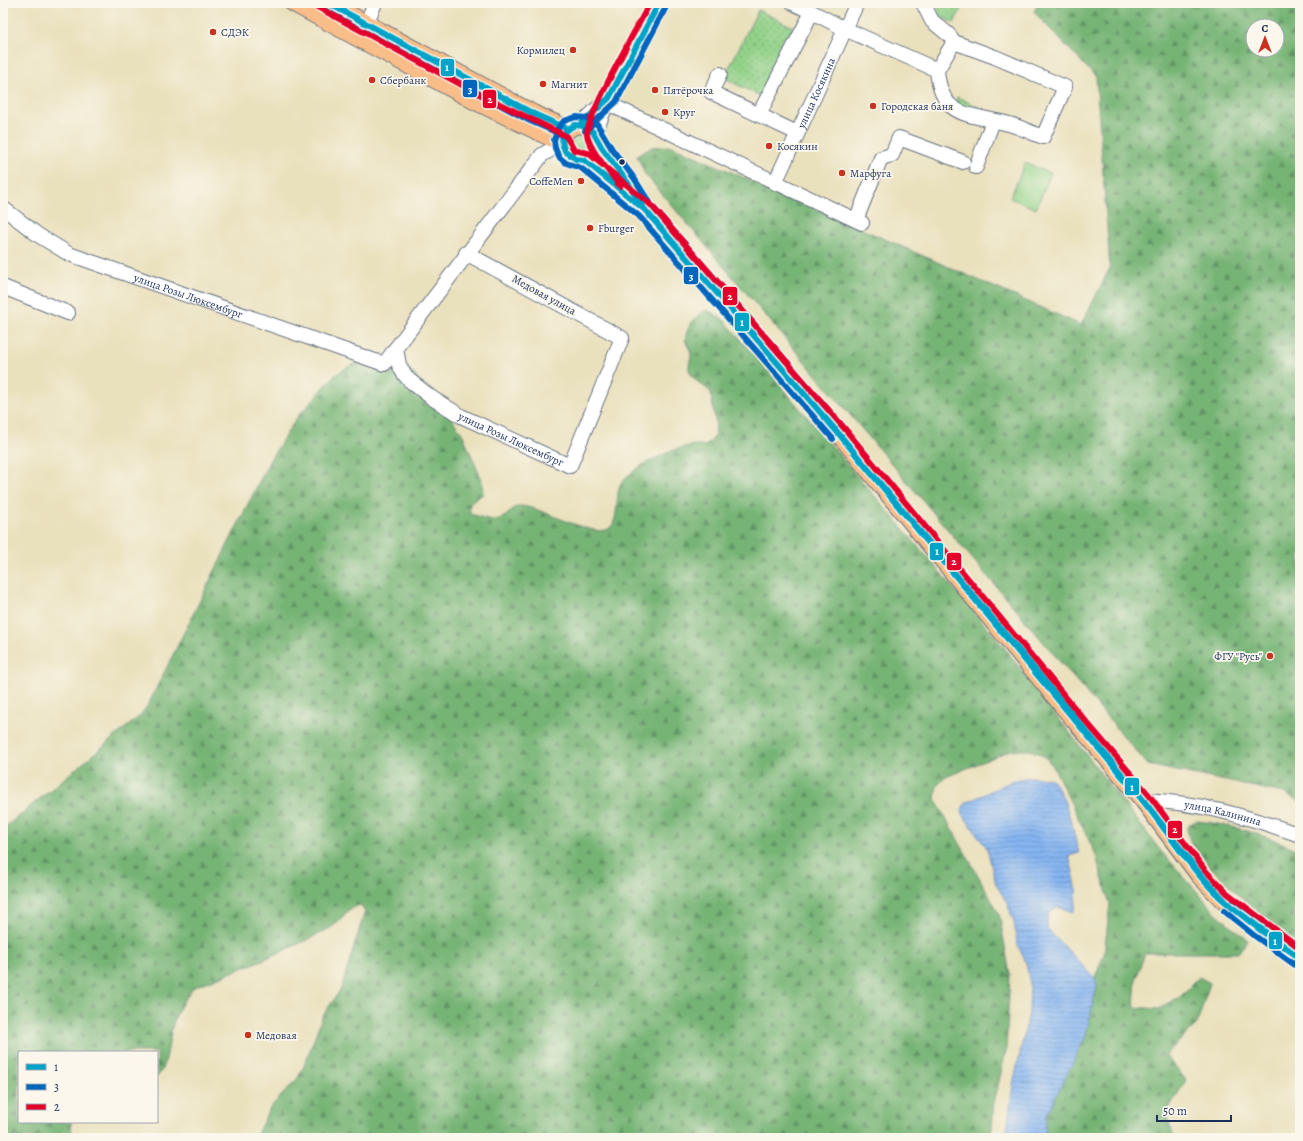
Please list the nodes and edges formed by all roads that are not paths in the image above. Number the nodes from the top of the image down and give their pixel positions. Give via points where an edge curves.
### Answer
1 (293, 3) edge
2 (328, 3) edge
3 (375, 3) edge
4 (793, 3) edge
5 (857, 3) edge
6 (923, 3) edge
7 (658, 5) edge
8 (812, 12) junction
9 (366, 24) junction
10 (845, 29) junction
11 (954, 42) junction
12 (937, 70) junction
13 (720, 74) dead end
14 (608, 100) junction
15 (759, 114) junction
16 (992, 121) junction
17 (570, 132) junction
18 (798, 133) junction
19 (596, 138) junction
20 (584, 160) junction
21 (775, 183) junction
22 (3, 208) edge
23 (645, 210) junction
24 (466, 253) junction
25 (3, 287) edge
26 (68, 313) dead end
27 (622, 338) joint
28 (396, 348) junction
29 (1143, 800) junction
30 (1300, 835) edge
31 (1300, 958) edge

1 - 17 main road via 473,100
2 - 9 main road
3 - 9 street
4 - 8 street
5 - 10 street, улица Косякина
6 - 11 street via 932,21
7 - 14 street
8 - 10 street
8 - 15 street
9 - 17 main road
10 - 12 street
10 - 18 street, улица Косякина
11 - 12 street
11 - 16 street via 1065,87 1043,137 1009,124
12 - 16 street via 938,87 951,108
13 - 15 street via 711,92
14 - 17 street
14 - 19 street
14 - 21 street
15 - 18 street
16 - 21 street via 970,165 899,138 892,154 881,158 859,221
17 - 19 main road via 586,126
17 - 20 main road via 565,153 573,159
17 - 24 street via 542,155
18 - 21 street, улица Косякина
19 - 20 main road via 597,147 592,155
19 - 23 main road
20 - 23 main road
22 - 28 street, улица Розы Люксембург via 38,235 69,254 384,364
23 - 29 main road via 839,434
24 - 27 street, Медовая улица
24 - 28 street
25 - 26 street
27 - 28 street, улица Розы Люксембург via 570,466 461,416 432,398 404,374 399,366
29 - 30 street, улица Калинина via 1173,801 1221,810
29 - 31 main road via 1199,875 1222,899

